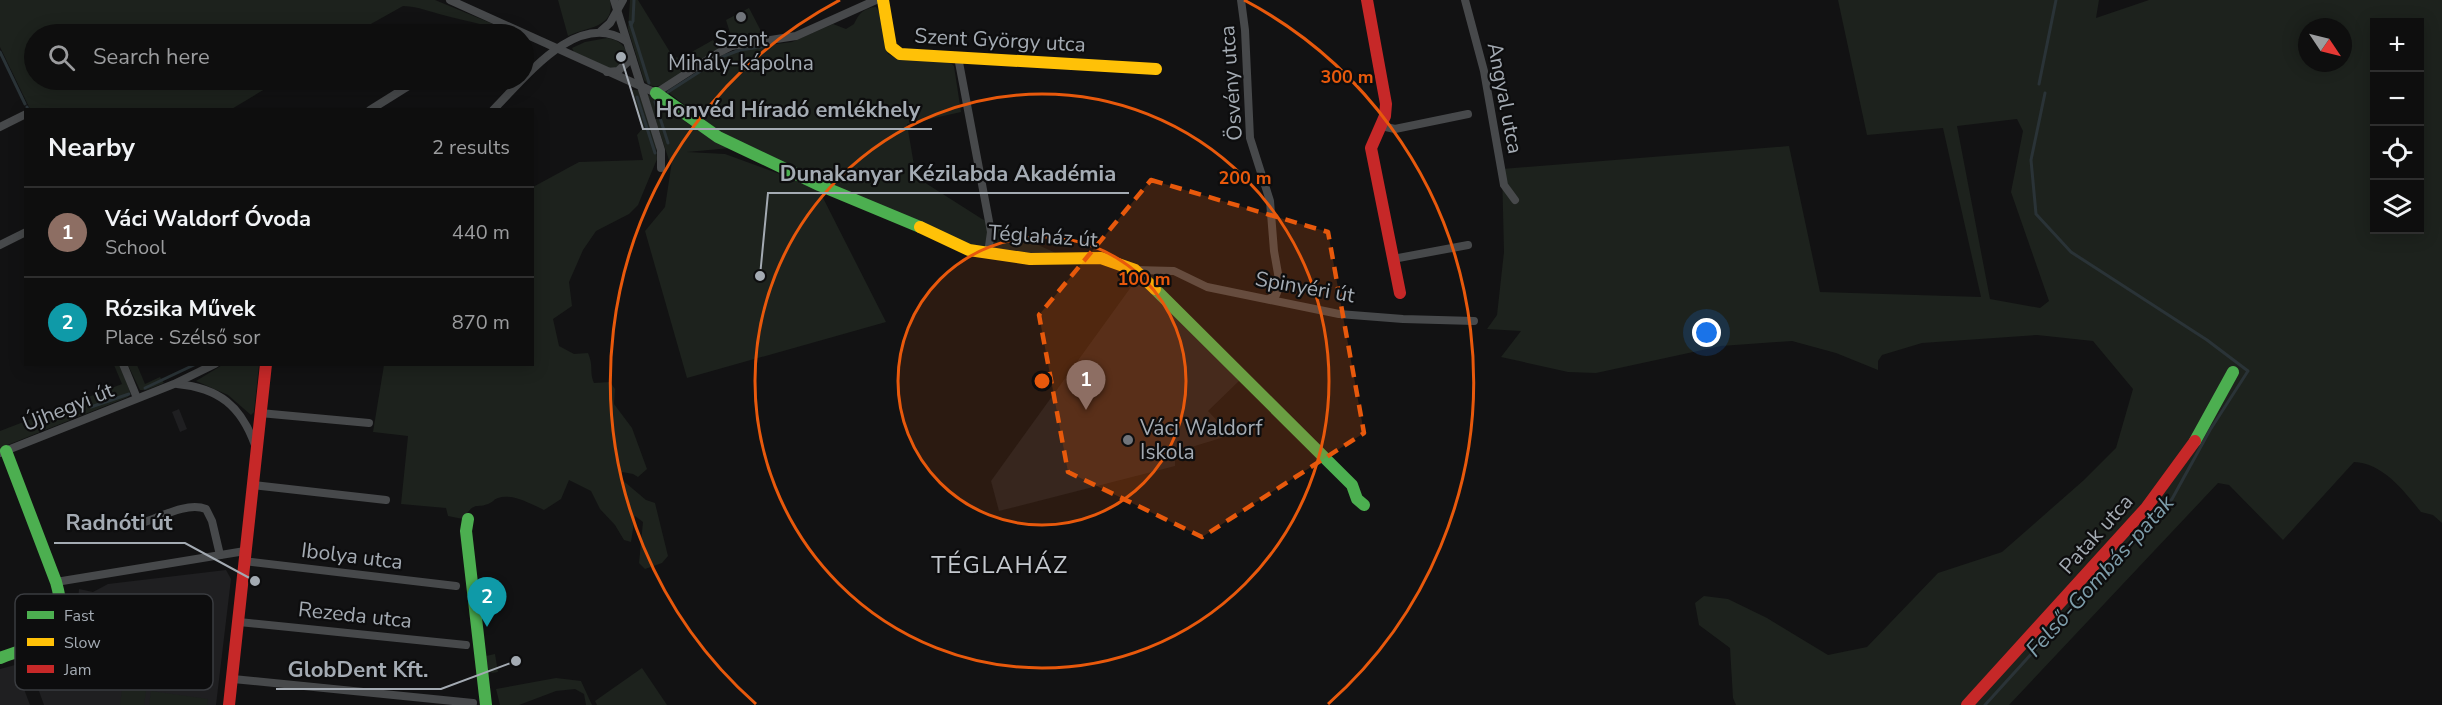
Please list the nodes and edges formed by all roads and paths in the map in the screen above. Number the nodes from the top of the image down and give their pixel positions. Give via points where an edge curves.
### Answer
1 (450, 0) edge
2 (614, 0) edge
3 (623, 0) edge
4 (876, 0) edge
5 (883, 0) edge
6 (1241, 0) edge
7 (1367, 0) edge
8 (1465, 0) edge
9 (618, 12) junction
10 (502, 24) edge
11 (601, 31) junction
12 (534, 38) edge
13 (627, 41) junction
14 (557, 49) junction
15 (958, 57) junction
16 (632, 58) junction
17 (1156, 69) dead end
18 (534, 71) edge
19 (606, 72) junction
20 (641, 87) junction
21 (402, 90) edge
22 (515, 90) edge
23 (656, 93) junction
24 (373, 108) edge
25 (496, 108) edge
26 (1468, 114) dead end
27 (24, 115) edge
28 (1381, 126) junction
29 (0, 127) edge
30 (662, 168) dead end
31 (1515, 200) dead end
32 (24, 233) edge
33 (0, 244) edge
34 (1468, 245) dead end
35 (988, 254) junction
36 (1394, 260) junction
37 (1135, 270) junction
38 (1400, 293) dead end
39 (1269, 299) junction
40 (1474, 321) dead end
41 (124, 366) edge
42 (211, 366) edge
43 (266, 366) edge
44 (2233, 372) dead end
45 (174, 384) junction
46 (137, 398) junction
47 (260, 413) junction
48 (369, 423) dead end
49 (256, 446) junction
50 (3, 452) edge
51 (253, 485) junction
52 (386, 500) dead end
53 (1364, 505) dead end
54 (468, 519) dead end
55 (145, 522) dead end
56 (220, 555) junction
57 (245, 556) junction
58 (56, 582) junction
59 (456, 586) dead end
60 (59, 594) edge
61 (239, 622) junction
62 (466, 645) dead end
63 (15, 652) edge
64 (0, 658) edge
65 (233, 679) junction
66 (473, 704) dead end
67 (229, 705) edge
68 (486, 705) edge
69 (1967, 705) edge

1 - 10 street
2 - 9 street
3 - 9 street
4 - 23 street via 796,36 732,46
5 - 15 street, Szent György utca via 891,47 896,52
6 - 39 street, Ösvény utca via 1250,138 1270,201 1280,285 1276,295
7 - 28 street via 1386,104
8 - 31 street, Angyal utca via 1484,71 1504,185
9 - 11 street
9 - 13 street
11 - 13 street
11 - 14 street via 576,37
12 - 14 street
13 - 16 street
14 - 18 street
14 - 19 street
15 - 17 street, Szent György utca
15 - 35 street via 991,232
16 - 19 street via 618,71
16 - 20 street
19 - 20 street
20 - 23 street
20 - 30 street via 661,150
21 - 24 street
22 - 25 street
23 - 35 street, Téglaház út via 718,136 753,154 969,250
26 - 28 street via 1395,129
27 - 29 street
28 - 36 street via 1371,148
32 - 33 street
34 - 36 street
35 - 37 street, Téglaház út via 1030,259 1101,258
36 - 38 street
37 - 39 street, Spinyéri út via 1174,271 1207,287
37 - 53 street, Téglaház út via 1352,485
39 - 40 street, Spinyéri út via 1339,314
41 - 46 street
42 - 45 street, Újhegyi út
43 - 47 street
44 - 69 street, Patak utca via 2196,440 2146,508
45 - 46 street, Újhegyi út
45 - 49 street via 209,390 225,399 244,419
46 - 50 street, Újhegyi út
47 - 48 street
47 - 49 street
49 - 51 street
50 - 58 street
51 - 52 street
51 - 57 street
54 - 68 street via 466,531
55 - 56 street via 190,507 206,509
56 - 57 street, Ibolya utca
56 - 58 street, Ibolya utca
57 - 59 street, Ibolya utca
57 - 61 street
58 - 60 street
61 - 62 street, Rezeda utca
61 - 65 street
63 - 64 street
65 - 66 street
65 - 67 street

